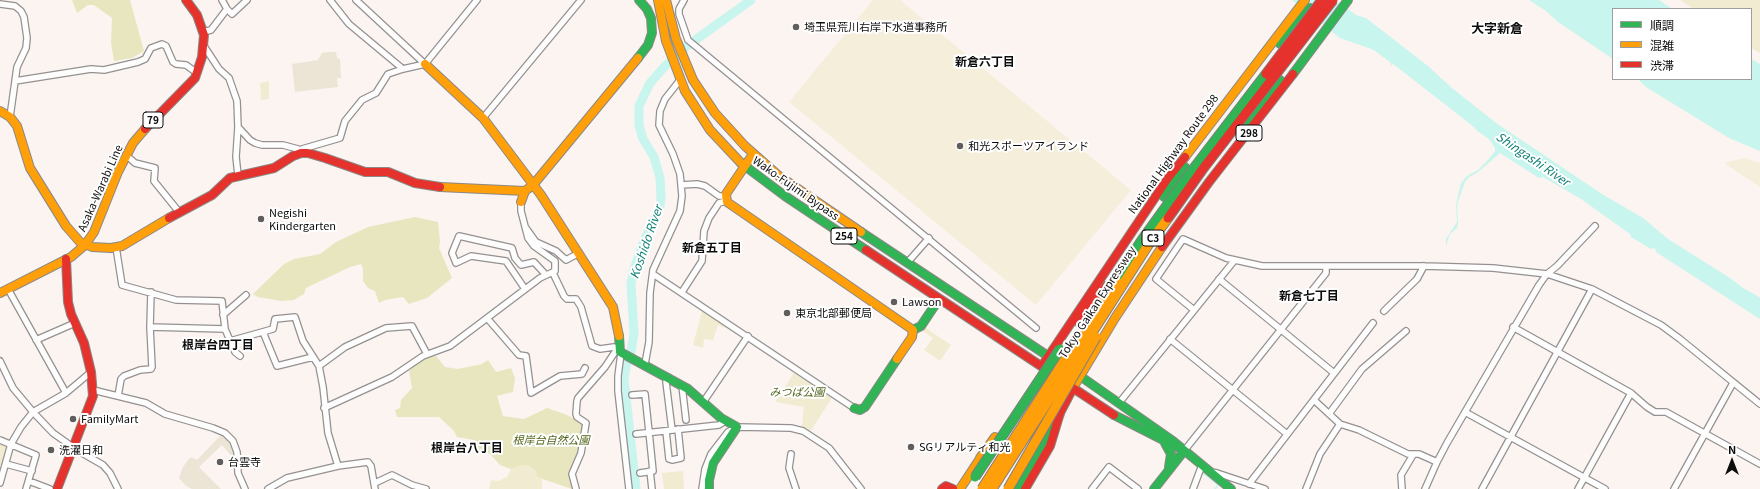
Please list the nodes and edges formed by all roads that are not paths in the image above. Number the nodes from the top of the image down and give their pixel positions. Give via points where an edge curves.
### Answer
1 (186, 0) edge
2 (222, 0) edge
3 (247, 0) edge
4 (330, 0) edge
5 (356, 0) edge
6 (477, 0) edge
7 (581, 0) edge
8 (639, 0) edge
9 (658, 0) edge
10 (666, 0) edge
11 (684, 0) edge
12 (1305, 0) edge
13 (1317, 0) edge
14 (1322, 0) edge
15 (1333, 0) edge
16 (1338, 0) edge
17 (1348, 0) edge
18 (0, 4) edge
19 (227, 9) junction
20 (202, 30) junction
21 (204, 46) junction
22 (425, 64) junction
23 (403, 69) junction
24 (197, 73) junction
25 (679, 76) junction
26 (15, 81) junction
27 (0, 111) edge
28 (10, 117) junction
29 (483, 118) junction
30 (238, 127) junction
31 (301, 153) junction
32 (753, 154) junction
33 (126, 155) junction
34 (744, 167) junction
35 (238, 175) junction
36 (533, 185) junction
37 (681, 185) junction
38 (525, 191) junction
39 (726, 199) junction
40 (522, 202) joint
41 (179, 212) junction
42 (523, 224) junction
43 (1595, 226) dead end
44 (929, 238) junction
45 (1142, 240) junction
46 (86, 245) junction
47 (116, 247) junction
48 (579, 253) junction
49 (66, 259) junction
50 (1234, 260) junction
51 (906, 263) junction
52 (1134, 266) junction
53 (1149, 266) junction
54 (1326, 266) junction
55 (1424, 266) junction
56 (553, 273) junction
57 (653, 274) junction
58 (1546, 274) junction
59 (546, 275) junction
60 (1219, 279) junction
61 (525, 289) junction
62 (1592, 289) junction
63 (4, 291) edge
64 (151, 292) junction
65 (682, 292) junction
66 (246, 295) dead end
67 (938, 299) junction
68 (1194, 310) junction
69 (1384, 311) dead end
70 (223, 315) junction
71 (487, 318) junction
72 (1115, 318) junction
73 (75, 323) junction
74 (1373, 324) dead end
75 (150, 327) junction
76 (1068, 327) junction
77 (1513, 327) junction
78 (1036, 328) dead end
79 (225, 329) junction
80 (1281, 329) junction
81 (913, 330) junction
82 (263, 332) junction
83 (1406, 332) dead end
84 (748, 336) junction
85 (1170, 339) junction
86 (36, 340) junction
87 (230, 341) junction
88 (621, 352) junction
89 (1558, 352) junction
90 (427, 354) junction
91 (240, 356) dead end
92 (313, 357) junction
93 (1048, 357) junction
94 (0, 361) edge
95 (640, 362) junction
96 (319, 366) junction
97 (1063, 366) junction
98 (1042, 367) junction
99 (585, 368) dead end
100 (90, 372) junction
101 (1050, 372) junction
102 (1334, 373) junction
103 (1080, 376) junction
104 (668, 377) junction
105 (1733, 383) junction
106 (682, 386) junction
107 (1073, 388) junction
108 (93, 390) junction
109 (1232, 390) junction
110 (66, 393) junction
111 (1631, 393) junction
112 (632, 395) dead end
113 (118, 396) junction
114 (1314, 400) junction
115 (704, 401) junction
116 (1119, 403) junction
117 (1760, 404) edge
118 (324, 408) junction
119 (854, 408) joint
120 (33, 412) junction
121 (1465, 412) junction
122 (1060, 413) junction
123 (1329, 414) junction
124 (686, 420) dead end
125 (725, 421) junction
126 (1340, 424) junction
127 (737, 426) junction
128 (672, 430) junction
129 (650, 432) junction
130 (1705, 433) junction
131 (636, 434) dead end
132 (1287, 434) junction
133 (1511, 437) junction
134 (0, 440) edge
135 (1162, 440) junction
136 (11, 444) junction
137 (73, 447) junction
138 (1182, 450) junction
139 (791, 454) dead end
140 (983, 454) junction
141 (1413, 455) junction
142 (1437, 462) junction
143 (6, 464) junction
144 (1760, 464) edge
145 (338, 466) junction
146 (1202, 466) junction
147 (1169, 470) junction
148 (32, 471) junction
149 (650, 472) junction
150 (1211, 472) junction
151 (640, 473) dead end
152 (975, 477) dead end
153 (1584, 478) junction
154 (29, 480) junction
155 (0, 483) edge
156 (1249, 484) junction
157 (375, 486) edge
158 (26, 489) edge
159 (50, 489) edge
160 (57, 489) edge
161 (118, 489) edge
162 (245, 489) edge
163 (268, 489) edge
164 (426, 489) edge
165 (576, 489) edge
166 (629, 489) edge
167 (652, 489) edge
168 (702, 489) edge
169 (709, 489) edge
170 (796, 489) edge
171 (861, 489) edge
172 (942, 489) edge
173 (953, 489) edge
174 (960, 489) edge
175 (982, 489) edge
176 (992, 489) edge
177 (1008, 489) edge
178 (1016, 489) edge
179 (1025, 489) edge
180 (1092, 489) edge
181 (1138, 489) edge
182 (1154, 489) edge
183 (1193, 489) edge
184 (1231, 489) edge
185 (1265, 489) edge
186 (1306, 489) edge
187 (1402, 489) edge
188 (1425, 489) edge
189 (1482, 489) edge
190 (1578, 489) edge
191 (1605, 489) edge
192 (1674, 489) edge

1 - 20 main road, Asaka-Warabi Line / 79 via 197,15
2 - 19 street
3 - 19 street via 232,14
4 - 23 street via 349,24
5 - 22 street
6 - 22 street
7 - 29 street
8 - 36 main road via 651,18 652,33 648,45
9 - 25 main road, Wako-Fujimi Bypass / 254 via 670,54
10 - 32 main road, Wako-Fujimi Bypass / 254 via 678,46 700,91 715,113
11 - 44 street via 679,8 679,14 688,40
12 - 76 main road, National Highway Route 298 via 1168,178
13 - 76 main road via 1273,52 1160,202 1075,321
14 - 45 main road, Tokyo Gaikan Expressway / C3, bridge
15 - 52 main road, Tokyo Gaikan Expressway / C3, bridge via 1202,170
16 - 53 main road via 1291,67 1208,175 1164,239
17 - 53 main road, 298 via 1275,99 1209,182
18 - 26 street via 15,6 24,17 26,48 17,67
19 - 20 street via 211,30
20 - 21 main road, Asaka-Warabi Line / 79
21 - 24 main road, Asaka-Warabi Line / 79
21 - 30 street via 219,69 229,78 237,101
22 - 23 street
22 - 29 main road
23 - 31 street via 388,74 376,93 362,100 345,121 340,138 302,149
24 - 26 street via 186,65 173,62 166,46 162,44 151,48 145,59 138,62 104,70 91,69
24 - 33 main road, Asaka-Warabi Line / 79 via 187,87 147,126
25 - 34 main road, Wako-Fujimi Bypass / 254 via 705,123
25 - 37 street via 665,99 659,125 674,154
26 - 28 street
27 - 28 main road
28 - 46 main road via 18,130 26,161 33,174 66,226
29 - 36 main road
30 - 31 street via 255,143 283,145 298,149
30 - 35 street
31 - 35 main road via 274,168
31 - 38 main road via 312,154 365,172 388,172 427,186
32 - 34 main road
32 - 51 main road, Wako-Fujimi Bypass / 254 via 794,186
33 - 41 street via 135,163 155,168 154,181
33 - 46 main road, Asaka-Warabi Line / 79 via 94,232
34 - 39 main road
34 - 67 main road, Wako-Fujimi Bypass / 254
35 - 41 main road via 228,180 212,195
36 - 38 main road
36 - 48 main road
37 - 39 street via 699,184
37 - 57 street via 680,211
38 - 40 main road
39 - 65 street via 719,203 709,218 704,231 702,260
39 - 81 main road
40 - 42 street
41 - 47 main road via 122,246
42 - 48 street via 536,242 556,251 566,260
42 - 56 street via 534,246 555,261 556,268
43 - 58 street
44 - 51 street
44 - 78 street
45 - 152 main road, bridge via 1060,349
45 - 175 main road, Tokyo Gaikan Expressway / C3, bridge
46 - 47 main road via 100,248
46 - 49 main road, Asaka-Warabi Line / 79
47 - 64 street via 122,285
48 - 88 main road via 613,307
49 - 63 main road, Asaka-Warabi Line / 79
49 - 73 main road via 68,302
50 - 54 street via 1262,266
50 - 60 street
50 - 68 street via 1183,239 1156,279
51 - 93 main road, Wako-Fujimi Bypass / 254
52 - 176 main road, Tokyo Gaikan Expressway / C3, bridge
52 - 177 main road, bridge
53 - 72 main road, 298
54 - 55 street
54 - 80 street via 1326,273
55 - 58 street via 1493,268
55 - 69 street via 1417,279
56 - 59 street
56 - 88 street via 564,296 576,300 581,307 592,346 600,349 614,347
57 - 65 street
57 - 95 street via 649,342
58 - 62 street
58 - 77 street
59 - 61 street
59 - 61 street via 534,262 521,265 515,258 512,248 459,236 452,253 456,263 471,256 506,261
60 - 68 street
60 - 80 street
61 - 71 street
62 - 89 street
62 - 105 street via 1660,325
63 - 86 street
64 - 70 street via 176,300 222,301
64 - 75 street
65 - 84 street
66 - 70 street
67 - 81 main road via 921,326
67 - 98 main road, Wako-Fujimi Bypass / 254
68 - 85 street
70 - 79 street
71 - 90 street via 450,346
71 - 99 street via 519,355 526,356 531,393 560,376 582,374
72 - 97 main road
72 - 103 main road, 298
73 - 86 street
73 - 100 main road via 84,343
74 - 102 street
75 - 79 street
75 - 113 street via 152,367 124,376 121,379
76 - 93 main road, National Highway Route 298
77 - 89 street
77 - 121 street
79 - 87 street
80 - 102 street
80 - 109 street
81 - 119 main road via 912,338 865,407 860,410
82 - 87 street
82 - 92 street via 277,366
82 - 92 street via 273,329 275,319 295,317 303,341
83 - 123 street via 1362,370
84 - 115 street
84 - 119 street
85 - 109 street
85 - 116 street
86 - 110 street
87 - 91 street
88 - 95 main road
88 - 165 street via 614,352 577,401 577,417 586,423 581,453 572,474
88 - 166 street via 618,391
89 - 111 street
89 - 133 street
90 - 96 street via 412,326 386,328 345,347
90 - 118 street via 392,377
92 - 96 street
93 - 97 main road, Wako-Fujimi Bypass / 254
93 - 98 main road, National Highway Route 298
94 - 120 street via 13,388
95 - 104 main road
96 - 118 street
97 - 101 main road
97 - 103 main road, Wako-Fujimi Bypass / 254
98 - 101 main road, Wako-Fujimi Bypass / 254
98 - 140 main road, National Highway Route 298
100 - 108 main road
100 - 110 street
101 - 107 main road, Wako-Fujimi Bypass / 254
102 - 114 street
103 - 107 main road, 298
103 - 116 main road, Wako-Fujimi Bypass
104 - 106 main road
104 - 128 street via 666,382
105 - 117 street
105 - 130 street
106 - 115 main road
106 - 124 street
107 - 122 main road
107 - 135 main road, Wako-Fujimi Bypass via 1123,421
108 - 113 street
108 - 137 main road via 92,401
109 - 132 street
109 - 138 street
110 - 120 street
111 - 130 street via 1651,410 1666,412
111 - 153 street
112 - 129 street via 645,394
113 - 162 street via 146,403 177,418 226,433 237,452 238,473
114 - 123 street
114 - 132 street
115 - 125 main road
116 - 138 main road, Wako-Fujimi Bypass via 1173,440
118 - 145 street
120 - 136 street
120 - 137 street via 53,433
121 - 133 street
121 - 142 street
122 - 178 main road
122 - 179 main road via 1050,446
123 - 126 street
125 - 127 main road
125 - 128 street via 719,425
126 - 141 street
126 - 186 street via 1320,454
127 - 168 street via 728,432 711,454 704,473
127 - 169 main road via 713,463
127 - 171 street via 791,428 803,431 829,448
128 - 128 street via 668,459 672,460 681,458
128 - 129 street
129 - 131 street
129 - 149 street via 653,471
130 - 144 street
130 - 192 street
132 - 156 street
133 - 153 street
133 - 189 street
134 - 136 street
135 - 138 main road, Wako-Fujimi Bypass
135 - 147 main road via 1171,452
136 - 143 street
136 - 148 street via 36,455
137 - 160 main road
137 - 161 street via 105,467
138 - 146 main road
138 - 147 main road
139 - 170 street via 789,468
140 - 173 main road
140 - 174 main road
141 - 142 street via 1419,454
141 - 187 street via 1401,475
142 - 188 street
143 - 148 street
143 - 155 street
145 - 157 street via 368,462
145 - 163 street via 287,478
146 - 150 main road
146 - 183 street
147 - 182 main road
148 - 154 street
149 - 151 street
149 - 167 street
150 - 156 street
150 - 184 main road
153 - 190 street
153 - 191 street
154 - 158 street
154 - 159 street
156 - 185 street
157 - 164 street via 392,475
172 - 173 main road via 946,486
180 - 181 street via 1109,467

